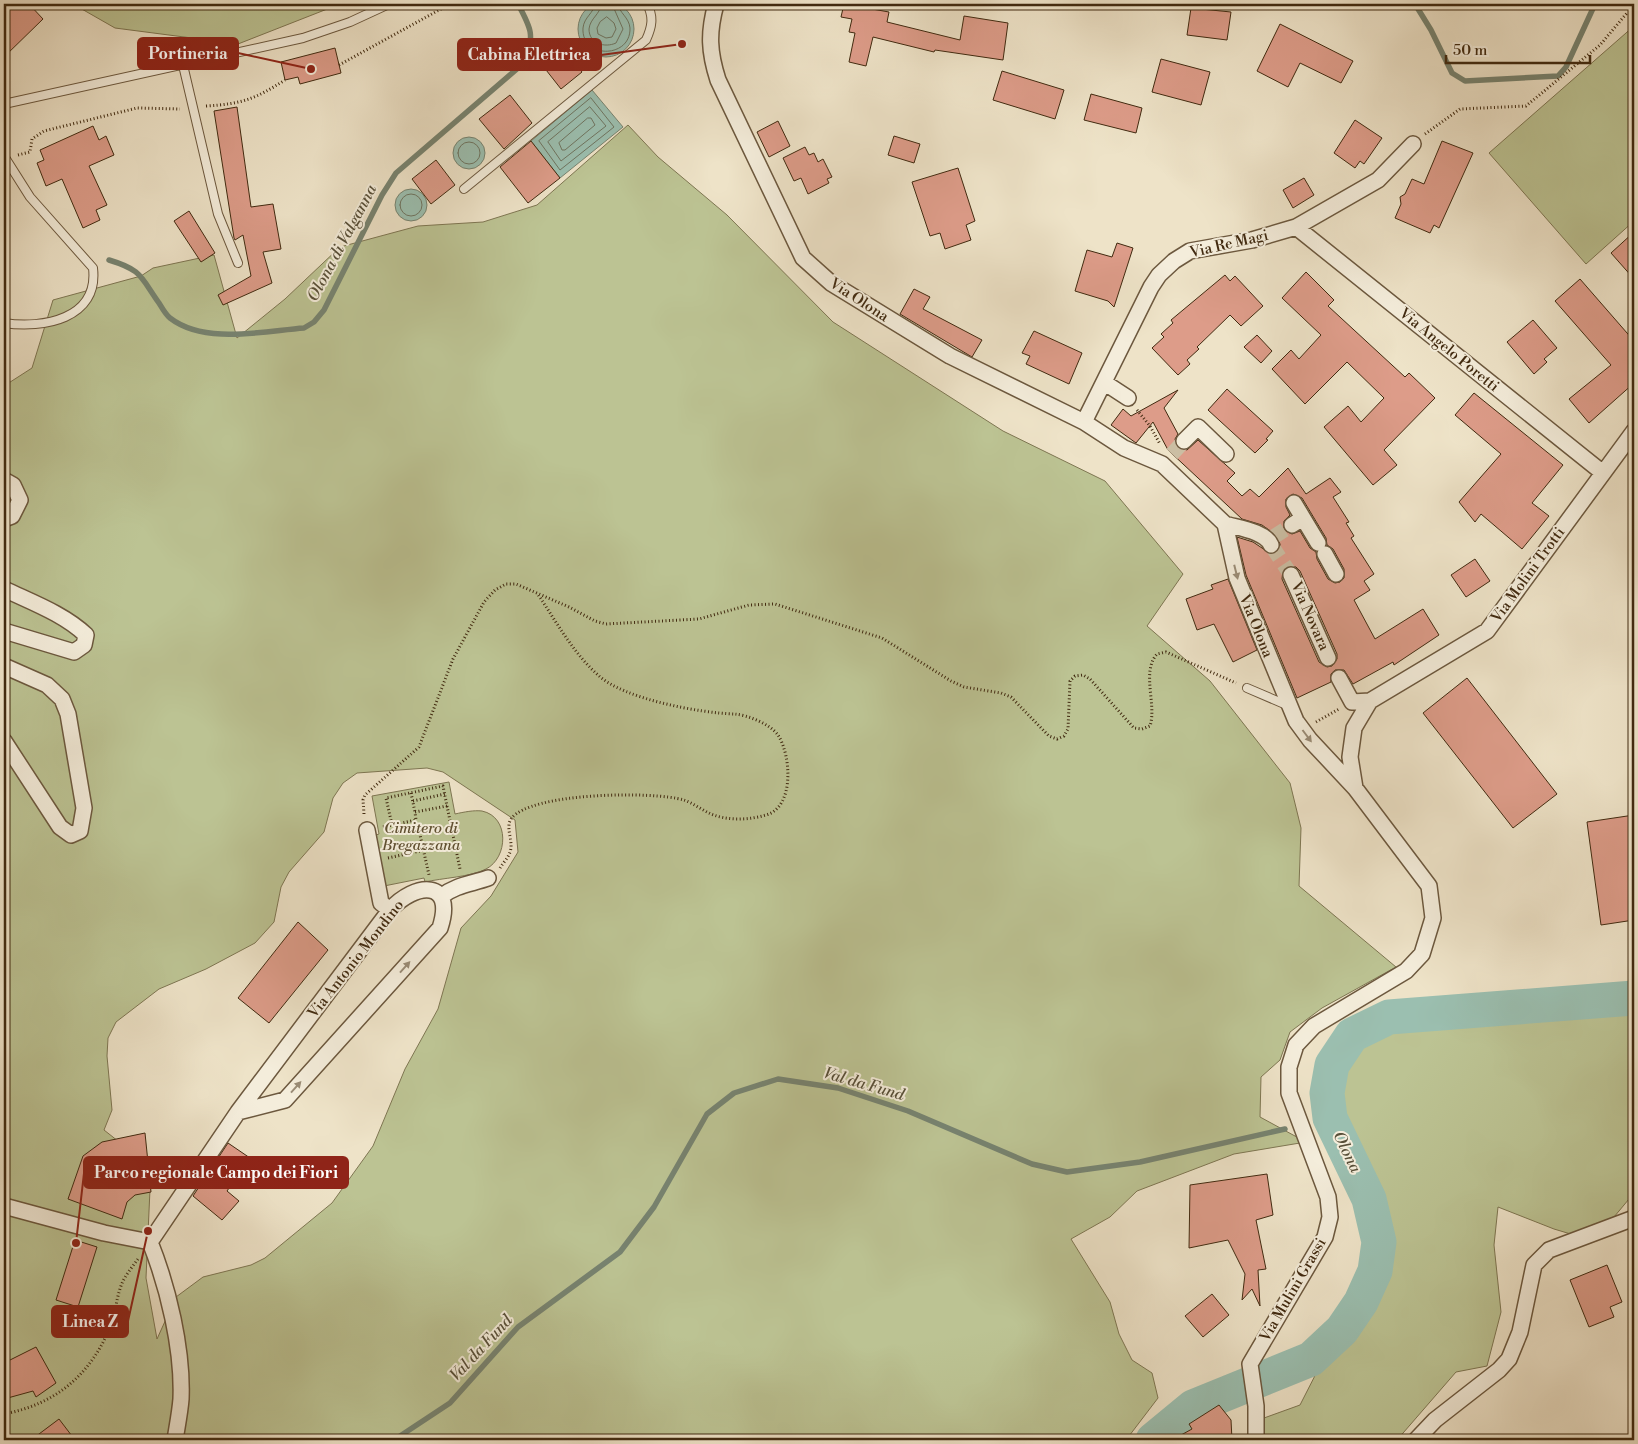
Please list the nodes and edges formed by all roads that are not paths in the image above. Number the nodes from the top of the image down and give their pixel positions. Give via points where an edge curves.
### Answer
1 (389, 4) edge
2 (647, 4) edge
3 (716, 4) edge
4 (183, 65) junction
5 (4, 104) edge
6 (1412, 144) road end
7 (5, 157) edge
8 (464, 189) dead end
9 (1296, 228) junction
10 (238, 263) dead end
11 (4, 323) edge
12 (1105, 383) junction
13 (1128, 398) road end
14 (1084, 422) junction
15 (1634, 431) edge
16 (1184, 441) tunnel mouth
17 (1226, 454) dead end
18 (1603, 473) junction
19 (4, 480) edge
20 (1294, 503) dead end
21 (4, 518) edge
22 (1225, 524) junction
23 (1271, 541) tunnel mouth
24 (1336, 574) dead end
25 (1291, 575) tunnel mouth
26 (4, 589) edge
27 (4, 630) edge
28 (1328, 658) dead end
29 (4, 666) edge
30 (1339, 678) dead end
31 (1247, 688) road end
32 (1370, 701) junction
33 (1289, 706) junction
34 (4, 741) edge
35 (1355, 788) junction
36 (366, 830) road end
37 (488, 878) road end
38 (442, 896) junction
39 (390, 910) junction
40 (238, 1112) junction
41 (4, 1206) edge
42 (1634, 1218) edge
43 (150, 1242) junction
44 (175, 1440) edge
45 (1256, 1440) edge
46 (1416, 1440) edge

1 - 4 lane via 303,38
2 - 8 lane via 653,26 646,40
3 - 14 street, Via Olona via 710,23 710,54 718,80 803,258 831,283 928,343
4 - 5 lane
4 - 10 lane via 218,214
6 - 9 street, Via Re Magi via 1378,180
7 - 11 lane via 30,197 93,268 95,280 89,298 75,312 38,325
9 - 12 street, Via Re Magi via 1190,251 1174,261 1159,274 1151,287
9 - 18 street, Via Angelo Poretti
12 - 13 street
12 - 14 street, Via Re Magi
14 - 22 street, Via Olona via 1124,448 1168,458
15 - 18 street, Via Molini Trotti
16 - 17 street via 1198,427
18 - 32 street, Via Molini Trotti via 1487,631
19 - 21 street via 13,485 20,500 12,516
20 - 24 street via 1298,521 1321,548
22 - 23 street
22 -> 33 street, Via Olona via 1237,578
25 - 28 street, Via Novara
26 - 27 street via 47,610 86,635 84,645 74,652
29 - 34 street via 47,685 62,699 68,714 84,808 80,831 71,835 60,827
30 - 32 street via 1352,702
31 - 33 lane
32 - 35 street, Via Molini Trotti via 1354,728 1350,757
33 -> 35 street, Via Olona via 1302,730
35 - 45 street, Via Mulini Grassi via 1429,886 1433,918 1422,954 1406,971 1314,1026 1296,1045 1289,1067 1289,1093 1328,1197 1330,1217 1325,1237 1250,1364 1256,1406
36 - 39 street via 381,903
37 - 38 street via 453,887
38 - 39 street, Via Antonio Mondino via 434,890 416,891 399,900
40 -> 38 street via 285,1100 440,928 446,911
39 - 40 street, Via Antonio Mondino
40 - 43 street, Via Antonio Mondino
41 - 43 street
42 - 46 street via 1549,1250 1534,1265 1520,1332 1509,1359 1434,1420
43 - 44 street via 161,1270 178,1348 181,1398

